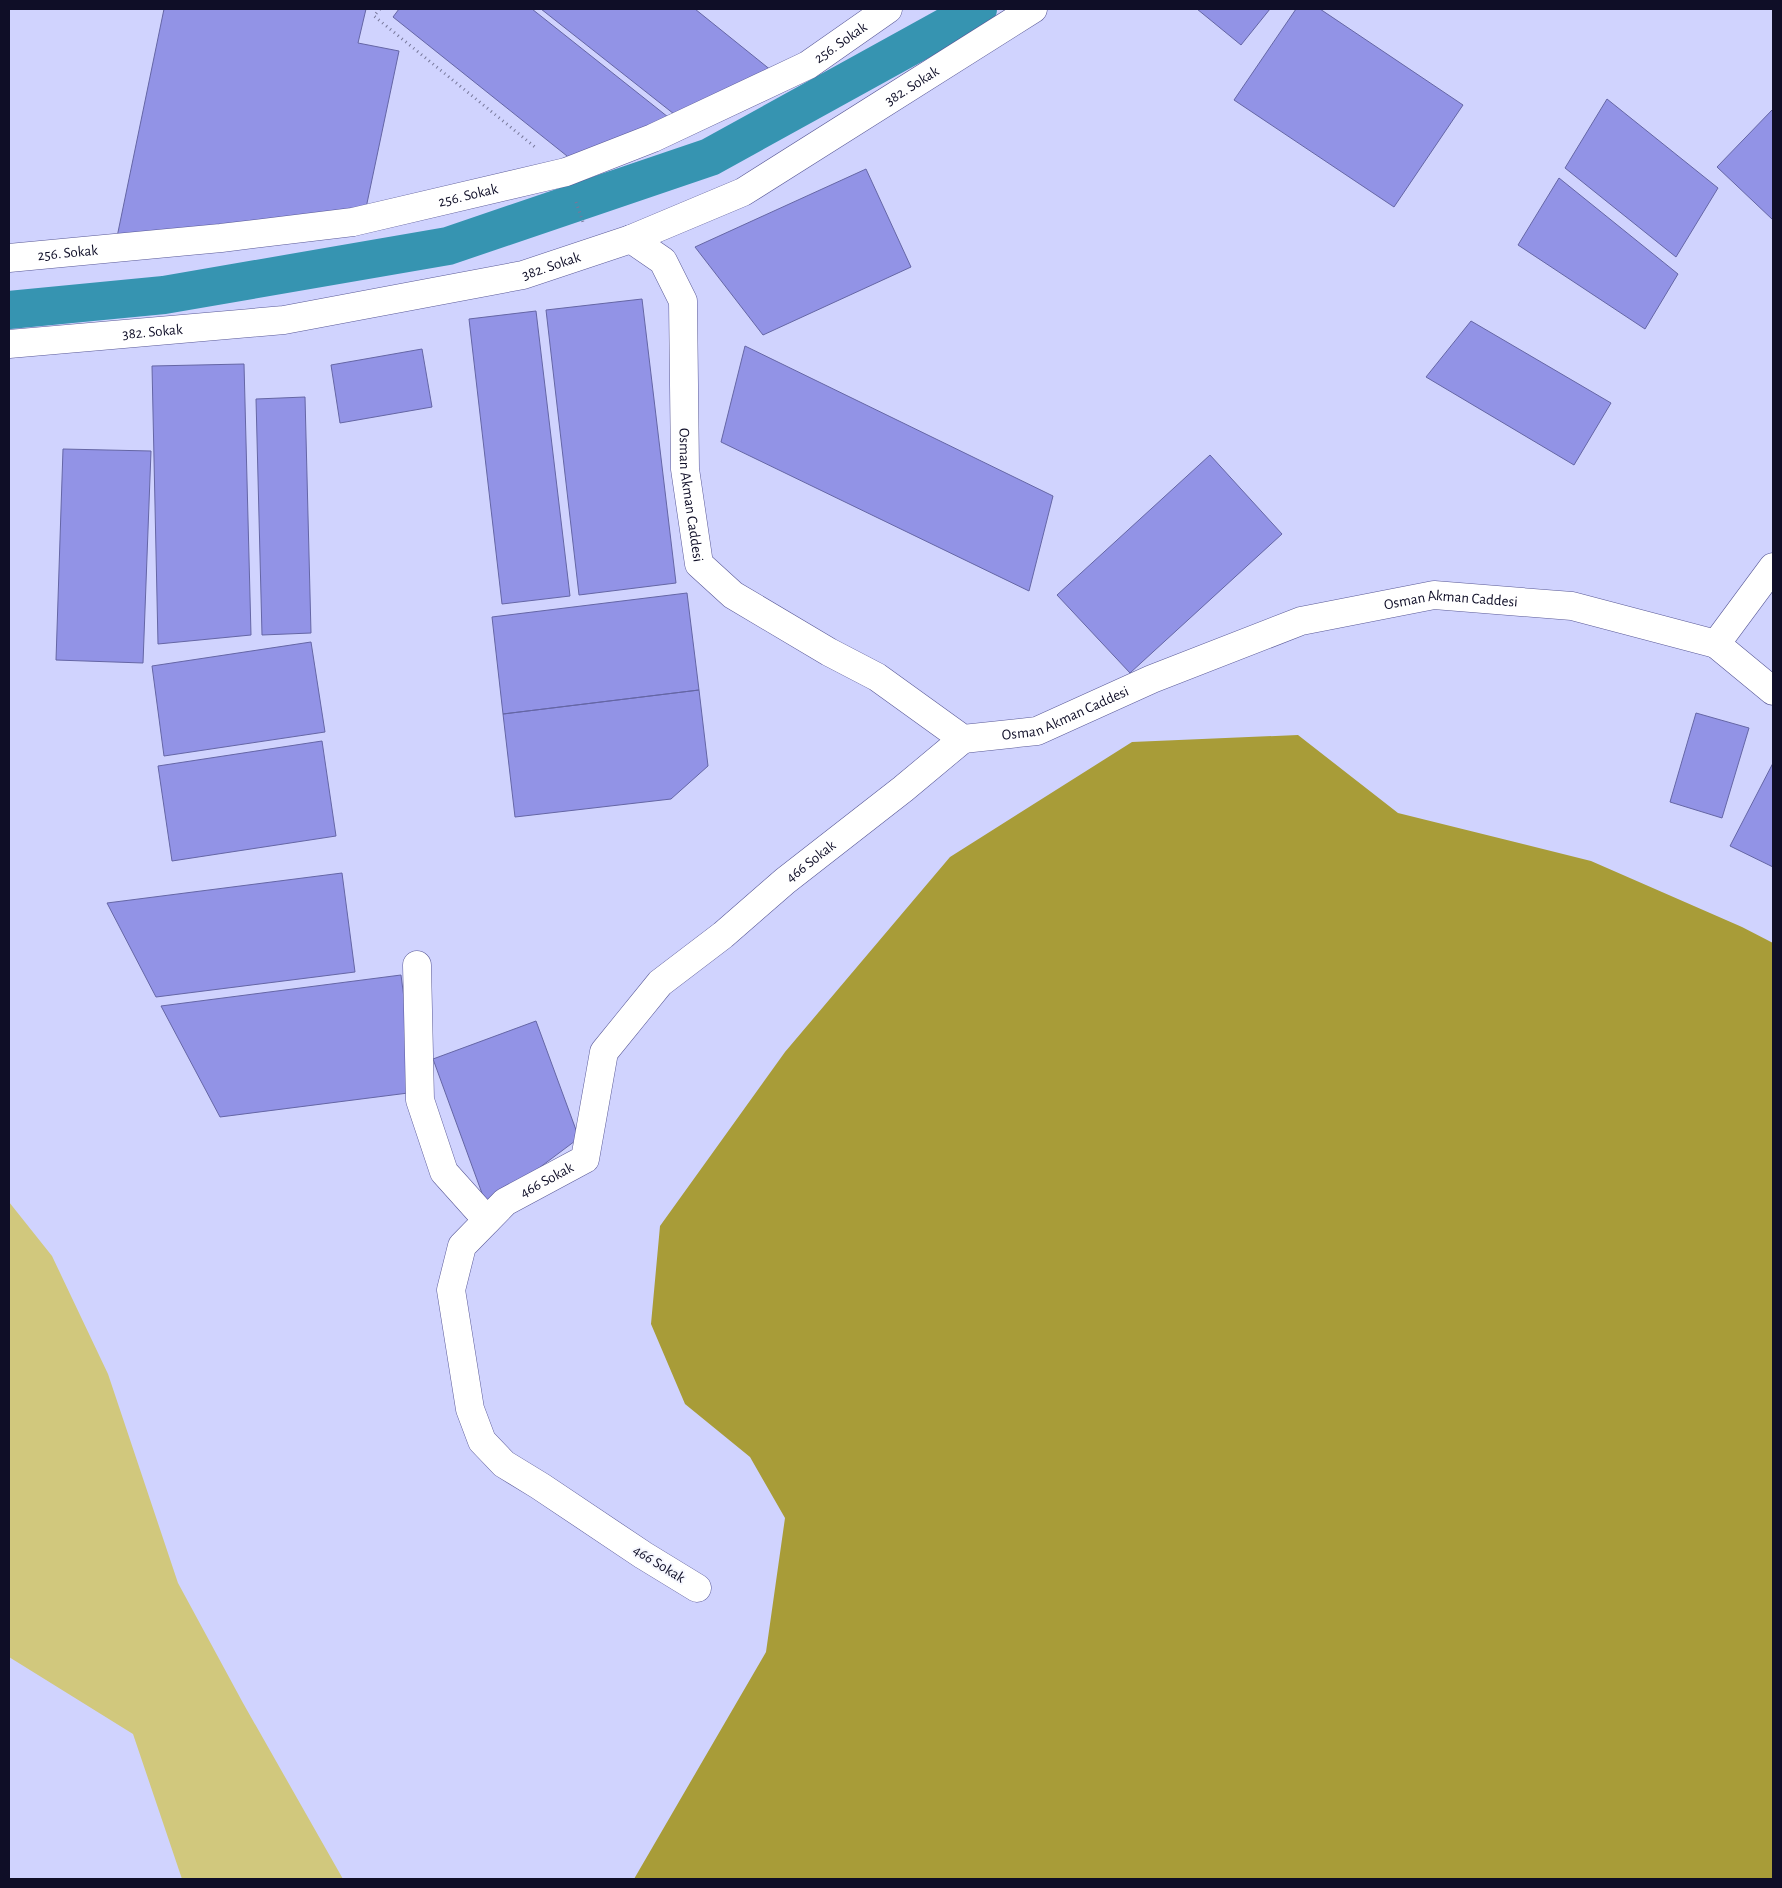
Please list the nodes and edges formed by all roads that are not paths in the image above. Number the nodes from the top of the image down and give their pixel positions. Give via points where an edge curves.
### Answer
1 (888, 9) edge
2 (1033, 9) edge
3 (631, 239) junction
4 (9, 258) edge
5 (9, 344) edge
6 (1773, 567) edge
7 (1716, 644) junction
8 (1773, 691) edge
9 (963, 739) junction
10 (417, 965) dead end
11 (488, 1220) junction
12 (697, 1588) dead end

1 - 4 street, 256. Sokak via 808,65 653,138 566,172 353,222
2 - 3 street, 382. Sokak via 743,192
3 - 5 street, 382. Sokak via 523,275 284,320
3 - 9 street, Osman Akman Caddesi via 663,261 683,301 684,469 700,564 733,595 877,677
6 - 7 street
7 - 8 street
7 - 9 street, Osman Akman Caddesi via 1572,606 1434,595 1301,620 1152,679 1037,731
9 - 11 street, 466 Sokak via 660,983 604,1052 585,1159 505,1202
10 - 11 street via 420,1100 444,1172
11 - 12 street, 466 Sokak via 462,1246 451,1290 470,1409 482,1441 504,1464

